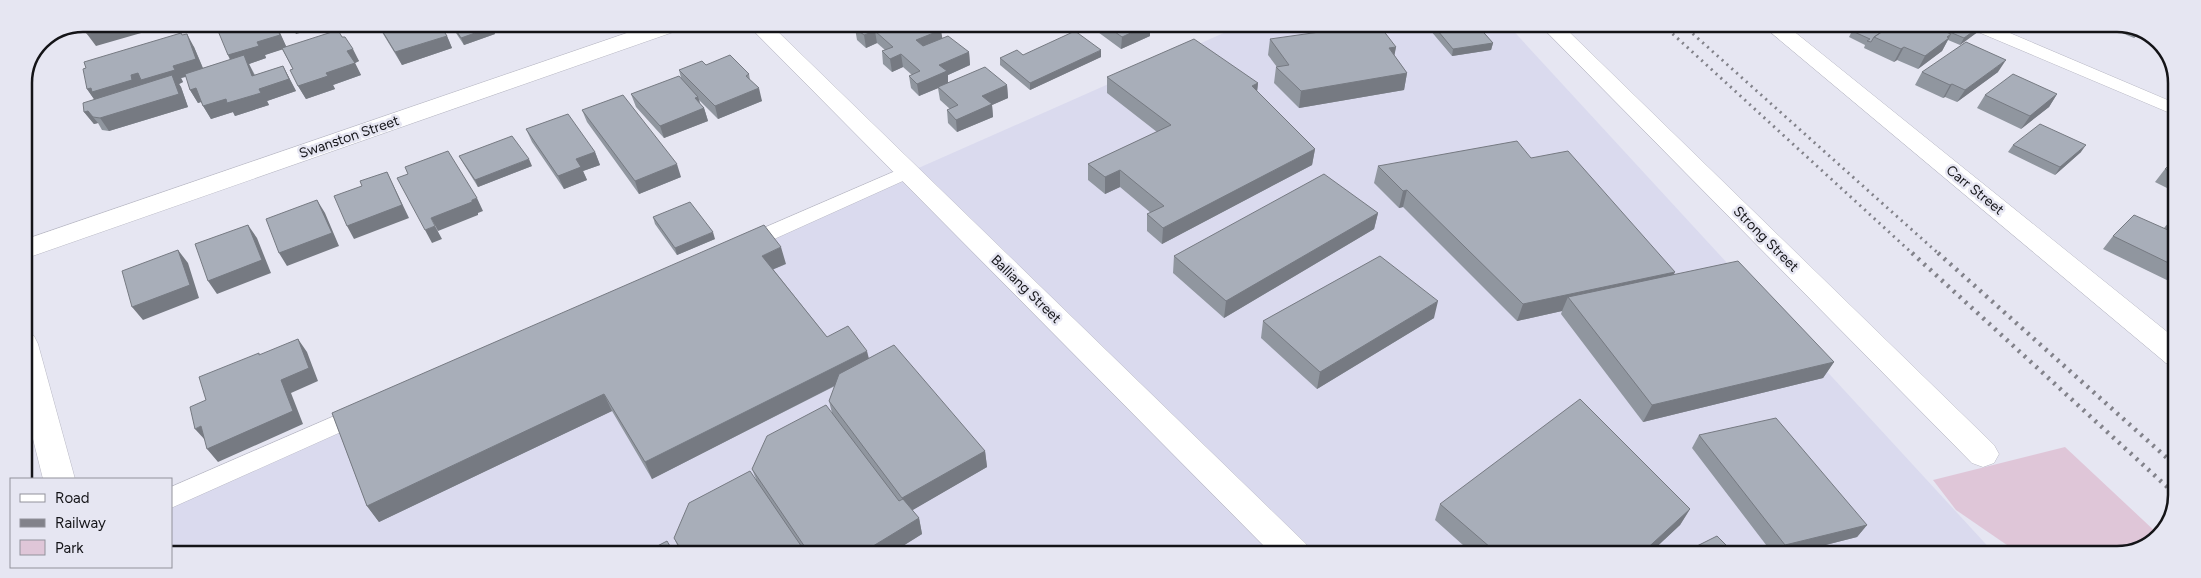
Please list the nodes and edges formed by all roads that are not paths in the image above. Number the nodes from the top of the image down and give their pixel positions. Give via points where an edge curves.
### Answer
1 (651, 32) edge
2 (766, 32) edge
3 (1557, 32) edge
4 (1782, 32) edge
5 (1992, 32) edge
6 (2168, 107) edge
7 (907, 172) junction
8 (32, 247) edge
9 (723, 254) edge
10 (2168, 348) edge
11 (33, 378) edge
12 (379, 406) edge
13 (1983, 454) dead end
14 (59, 478) edge
15 (172, 498) edge
16 (1286, 546) edge

1 - 8 street, Swanston Street
2 - 7 street, Balliang Street
3 - 13 street, Strong Street
4 - 10 street, Carr Street
5 - 6 lane
7 - 9 lane
7 - 16 street, Balliang Street
11 - 14 street
12 - 15 lane

